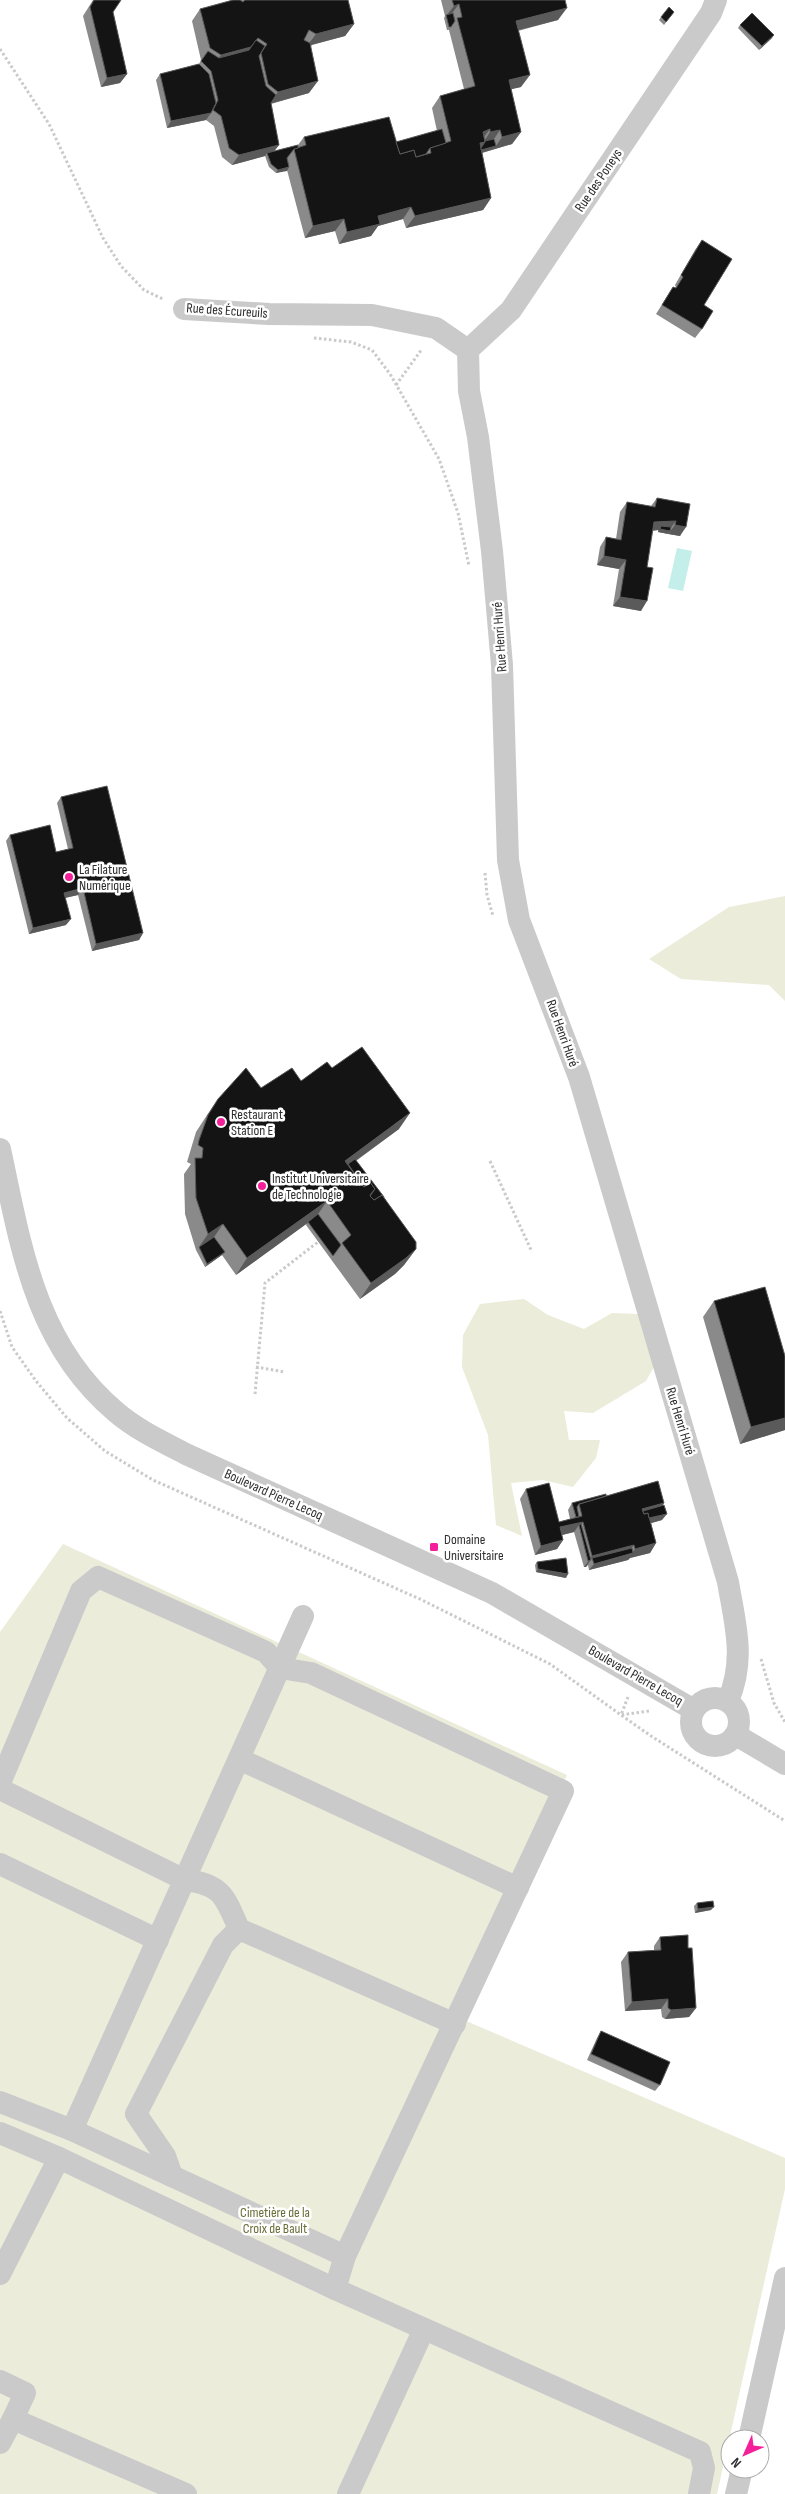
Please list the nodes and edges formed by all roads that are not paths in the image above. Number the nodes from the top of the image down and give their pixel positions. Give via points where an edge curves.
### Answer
1 (716, 0) edge
2 (184, 309) road end
3 (468, 350) junction
4 (0, 1149) edge
5 (5, 1193) edge
6 (303, 1616) dead end
7 (280, 1668) junction
8 (728, 1701) junction
9 (694, 1710) junction
10 (736, 1735) junction
11 (239, 1759) junction
12 (785, 1764) edge
13 (0, 1783) edge
14 (0, 1789) edge
15 (0, 1864) edge
16 (185, 1880) junction
17 (518, 1888) junction
18 (239, 1929) junction
19 (158, 1940) junction
20 (455, 2024) junction
21 (0, 2102) edge
22 (72, 2130) junction
23 (0, 2133) edge
24 (59, 2158) junction
25 (172, 2176) junction
26 (345, 2256) junction
27 (0, 2274) edge
28 (785, 2278) edge
29 (335, 2289) junction
30 (424, 2329) junction
31 (0, 2382) edge
32 (13, 2419) junction
33 (751, 2429) edge
34 (0, 2443) edge
35 (740, 2479) edge
36 (186, 2494) edge
37 (348, 2494) edge
38 (699, 2494) edge
39 (736, 2494) edge

1 - 3 street, Rue des Poneys via 511,310
2 - 3 street, Rue des Écureuils via 372,315 436,328
3 - 8 street, Rue Henri Huré via 469,391 492,552 502,665 508,860 519,920 579,1077 728,1582 740,1653 738,1673
4 - 5 street, Boulevard Pierre Lecoq
5 - 9 street, Boulevard Pierre Lecoq via 28,1275 46,1321 64,1355 85,1384 117,1413 188,1455 492,1593
6 - 7 street
7 - 11 street
7 - 13 street via 266,1652 98,1577 81,1592
7 - 17 street via 311,1673 563,1790
8 - 9 street, Boulevard Pierre Lecoq via 713,1697
8 - 10 street via 738,1712
9 - 10 street, Boulevard Pierre Lecoq via 691,1718 694,1734 707,1744 723,1745
10 - 12 street
11 - 16 street
11 - 17 street
14 - 16 street
15 - 19 street
16 - 18 street via 203,1882 225,1896
16 - 19 street
17 - 20 street
18 - 20 street
18 - 25 street via 223,1945 136,2114 165,2156
19 - 22 street
20 - 26 street
21 - 22 street
22 - 25 street
23 - 24 street
24 - 27 street
24 - 29 street
25 - 26 street
26 - 29 street
28 - 33 street
29 - 30 street
30 - 37 street
30 - 38 street via 700,2452 704,2468
31 - 32 street via 25,2393
32 - 34 street
32 - 36 street
35 - 39 street

